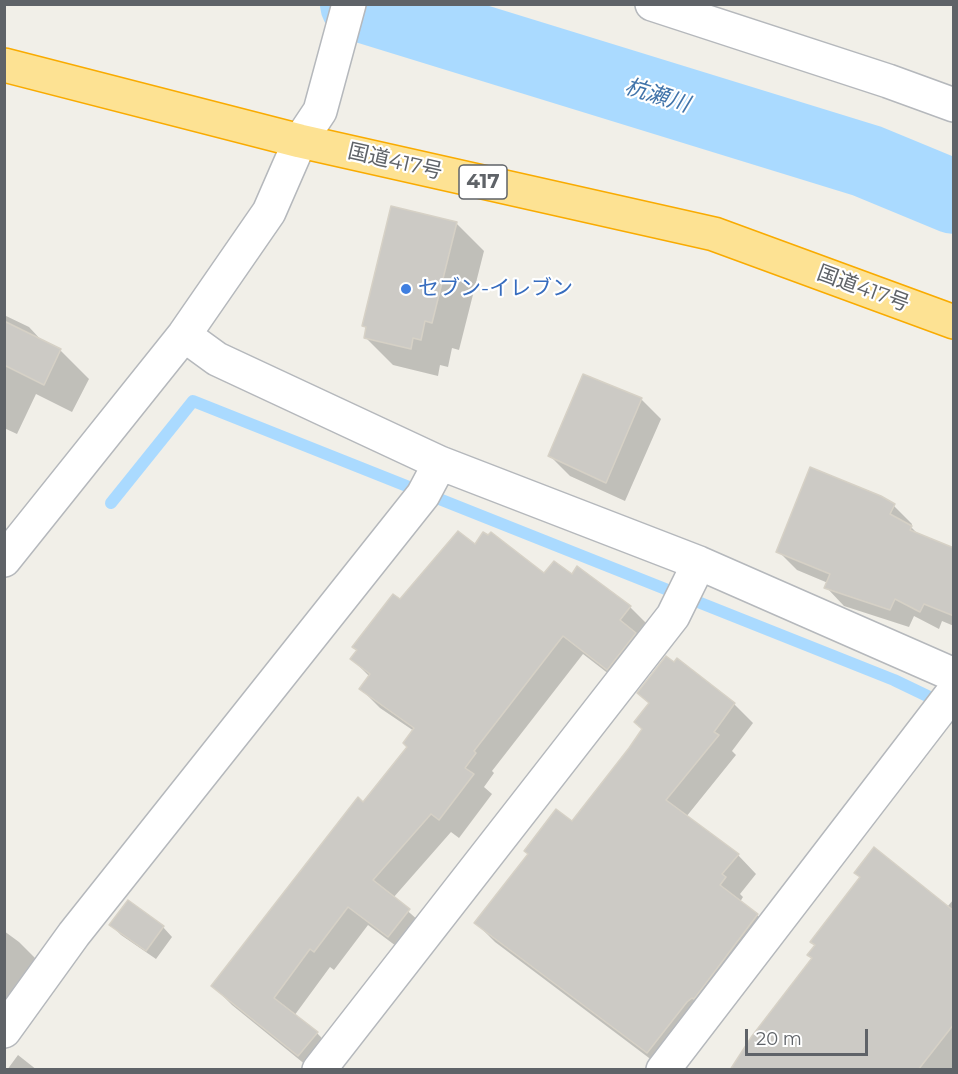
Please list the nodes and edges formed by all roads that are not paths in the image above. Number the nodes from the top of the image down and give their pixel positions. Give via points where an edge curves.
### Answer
1 (349, 4) edge
2 (652, 4) edge
3 (4, 65) edge
4 (954, 105) edge
5 (300, 141) junction
6 (954, 322) edge
7 (184, 335) junction
8 (432, 479) junction
9 (4, 560) edge
10 (697, 568) junction
11 (954, 675) edge
12 (954, 691) edge
13 (4, 1031) edge
14 (319, 1070) edge
15 (663, 1070) edge

1 - 5 street via 320,111
2 - 4 street
3 - 5 highway, 国道417号 / 417
5 - 6 highway, 国道417号 / 417 via 714,234
5 - 7 street via 269,212
7 - 8 street via 217,359
7 - 9 street
8 - 10 street
8 - 13 street via 74,934
10 - 11 street
10 - 14 street via 675,611
12 - 15 street

